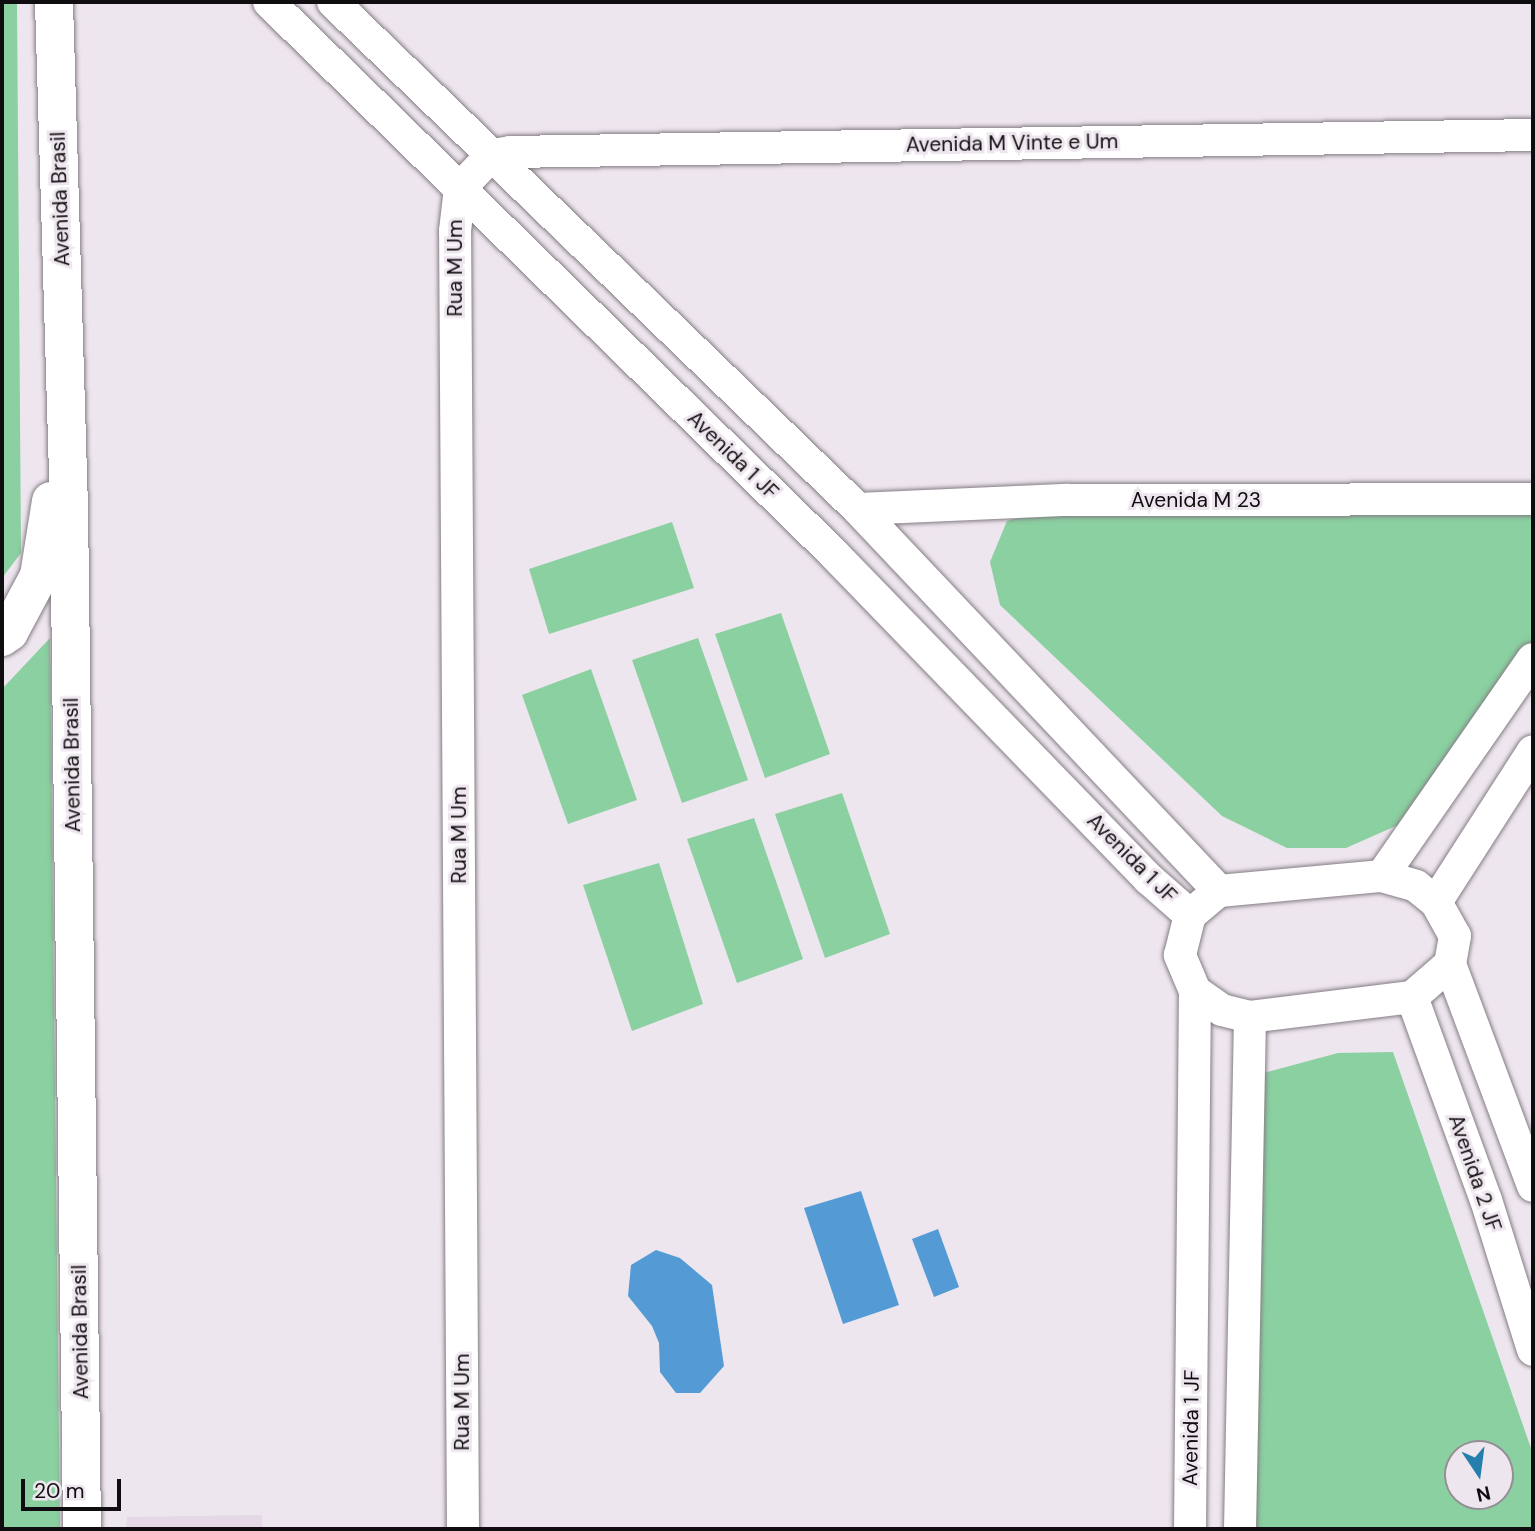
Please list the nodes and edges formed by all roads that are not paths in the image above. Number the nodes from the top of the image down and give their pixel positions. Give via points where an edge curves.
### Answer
1 (54, 2) edge
2 (270, 2) edge
3 (333, 2) edge
4 (1533, 135) edge
5 (492, 155) junction
6 (460, 187) junction
7 (66, 411) junction
8 (798, 456) junction
9 (768, 489) junction
10 (1533, 499) edge
11 (858, 509) junction
12 (956, 615) junction
13 (2, 637) edge
14 (923, 646) junction
15 (1533, 659) edge
16 (1533, 751) edge
17 (1382, 876) junction
18 (1219, 891) junction
19 (1436, 902) junction
20 (1190, 915) junction
21 (1450, 964) junction
22 (1195, 991) junction
23 (1412, 997) junction
24 (1250, 1017) junction
25 (1533, 1186) edge
26 (1533, 1350) edge
27 (82, 1529) edge
28 (463, 1529) edge
29 (1190, 1529) edge
30 (1240, 1529) edge

1 - 7 main road, Avenida Brasil
2 - 6 street, Avenida 1 JF
3 - 5 street, Avenida 1 JF
4 - 5 street, Avenida M Vinte e Um
5 - 6 street
5 - 8 street, Avenida 1 JF
6 - 9 street, Avenida 1 JF
6 - 28 street, Rua M Um via 455,245
7 - 13 main road via 39,576
7 - 27 main road, Avenida Brasil
8 - 9 street
8 - 11 street, Avenida 1 JF
9 - 14 street, Avenida 1 JF
10 - 11 street, Avenida M 23 via 1068,500
11 - 12 street, Avenida 1 JF
12 - 14 street
12 - 18 street, Avenida 1 JF
14 - 20 street, Avenida 1 JF
15 - 17 street via 1486,733
16 - 19 street
17 - 18 street
17 - 19 street via 1416,886
18 - 20 street
19 - 21 street via 1455,936
20 - 22 street via 1180,955
21 - 23 street
21 - 25 street
22 - 24 street via 1222,1010
22 - 29 street, Avenida 1 JF
23 - 24 street
23 - 26 street, Avenida 2 JF via 1486,1200
24 - 30 street

